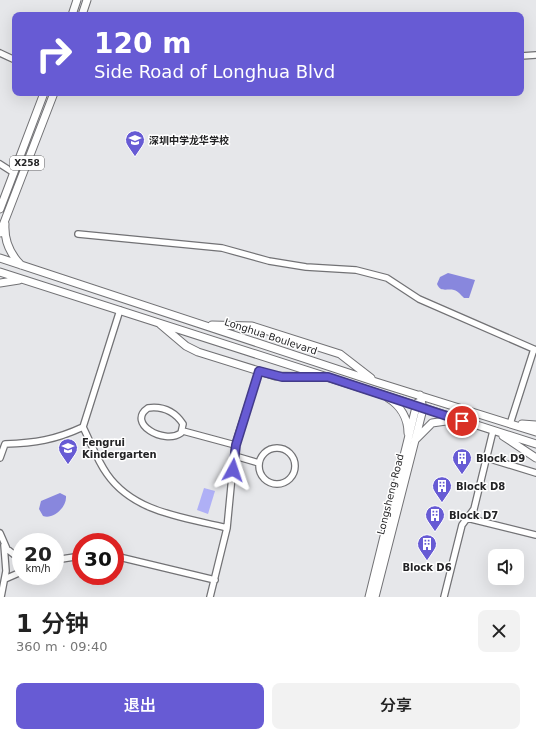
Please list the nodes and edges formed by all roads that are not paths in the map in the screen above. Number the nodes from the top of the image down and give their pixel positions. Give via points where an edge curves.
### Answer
1 (77, 0) edge
2 (87, 0) edge
3 (73, 12) edge
4 (83, 12) edge
5 (0, 53) edge
6 (536, 55) edge
7 (524, 56) edge
8 (12, 59) edge
9 (43, 96) edge
10 (53, 96) edge
11 (0, 164) edge
12 (14, 173) junction
13 (0, 209) edge
14 (6, 219) junction
15 (0, 234) edge
16 (78, 234) dead end
17 (0, 258) edge
18 (23, 266) junction
19 (0, 272) edge
20 (27, 280) junction
21 (0, 283) edge
22 (120, 310) junction
23 (158, 322) junction
24 (203, 325) junction
25 (535, 350) edge
26 (259, 371) junction
27 (328, 377) junction
28 (376, 382) junction
29 (383, 395) junction
30 (420, 395) junction
31 (420, 407) junction
32 (462, 421) junction
33 (510, 424) junction
34 (536, 425) edge
35 (83, 427) junction
36 (183, 431) junction
37 (494, 431) junction
38 (536, 432) edge
39 (410, 441) junction
40 (536, 444) edge
41 (236, 445) junction
42 (234, 456) junction
43 (0, 458) edge
44 (487, 458) junction
45 (536, 458) edge
46 (259, 462) junction
47 (536, 473) edge
48 (467, 518) junction
49 (227, 528) junction
50 (0, 533) edge
51 (536, 534) edge
52 (4, 545) junction
53 (12, 555) edge
54 (124, 558) edge
55 (12, 576) edge
56 (5, 579) junction
57 (214, 580) junction
58 (1, 597) edge
59 (210, 597) edge
60 (369, 597) edge
61 (375, 597) edge
62 (444, 597) edge

1 - 3 main road
2 - 4 main road
5 - 8 street
6 - 7 street
9 - 12 main road, X258
10 - 14 main road, X258
11 - 12 street
12 - 13 main road, X258
14 - 15 main road, X258
14 - 18 main road via 7,244
16 - 25 street via 222,248 268,261 306,267 356,270 387,278 420,299
17 - 18 main road, Longhua Boulevard
18 - 24 main road, Longhua Boulevard
19 - 20 main road
20 - 21 main road
20 - 22 main road
22 - 23 main road
22 - 35 street
23 - 26 main road via 186,346 198,352
23 - 27 main road
24 - 28 main road, Longhua Boulevard
24 - 28 main road via 252,326 340,354
25 - 33 street
26 - 27 main road via 282,377
26 - 41 street
27 - 29 main road
28 - 30 main road, Longhua Boulevard
29 - 31 main road
29 - 39 main road via 398,407 405,418
30 - 31 main road, Longsheng Road
30 - 33 main road, Longhua Boulevard
31 - 32 main road
31 - 39 main road, Longsheng Road
32 - 37 main road
32 - 39 main road via 432,423
33 - 34 main road
33 - 38 main road, Longhua Boulevard
35 - 43 street via 52,440 5,444
35 - 49 street via 107,473 129,496 158,511
36 - 36 street via 174,436 156,434 143,423 142,415 148,408 166,410 180,420
36 - 41 street
37 - 40 main road
37 - 44 street
37 - 45 main road
39 - 60 main road, Longsheng Road
39 - 61 main road, Longsheng Road
41 - 42 street
42 - 46 street
42 - 49 street
44 - 47 street
44 - 48 street via 474,509
46 - 46 street via 262,476 273,484 287,482 295,470 292,456 280,448 267,451
48 - 51 street
48 - 62 street via 462,525
49 - 57 street
50 - 52 street
52 - 53 street
52 - 56 street
54 - 57 street
55 - 56 street
56 - 58 street
57 - 59 street

